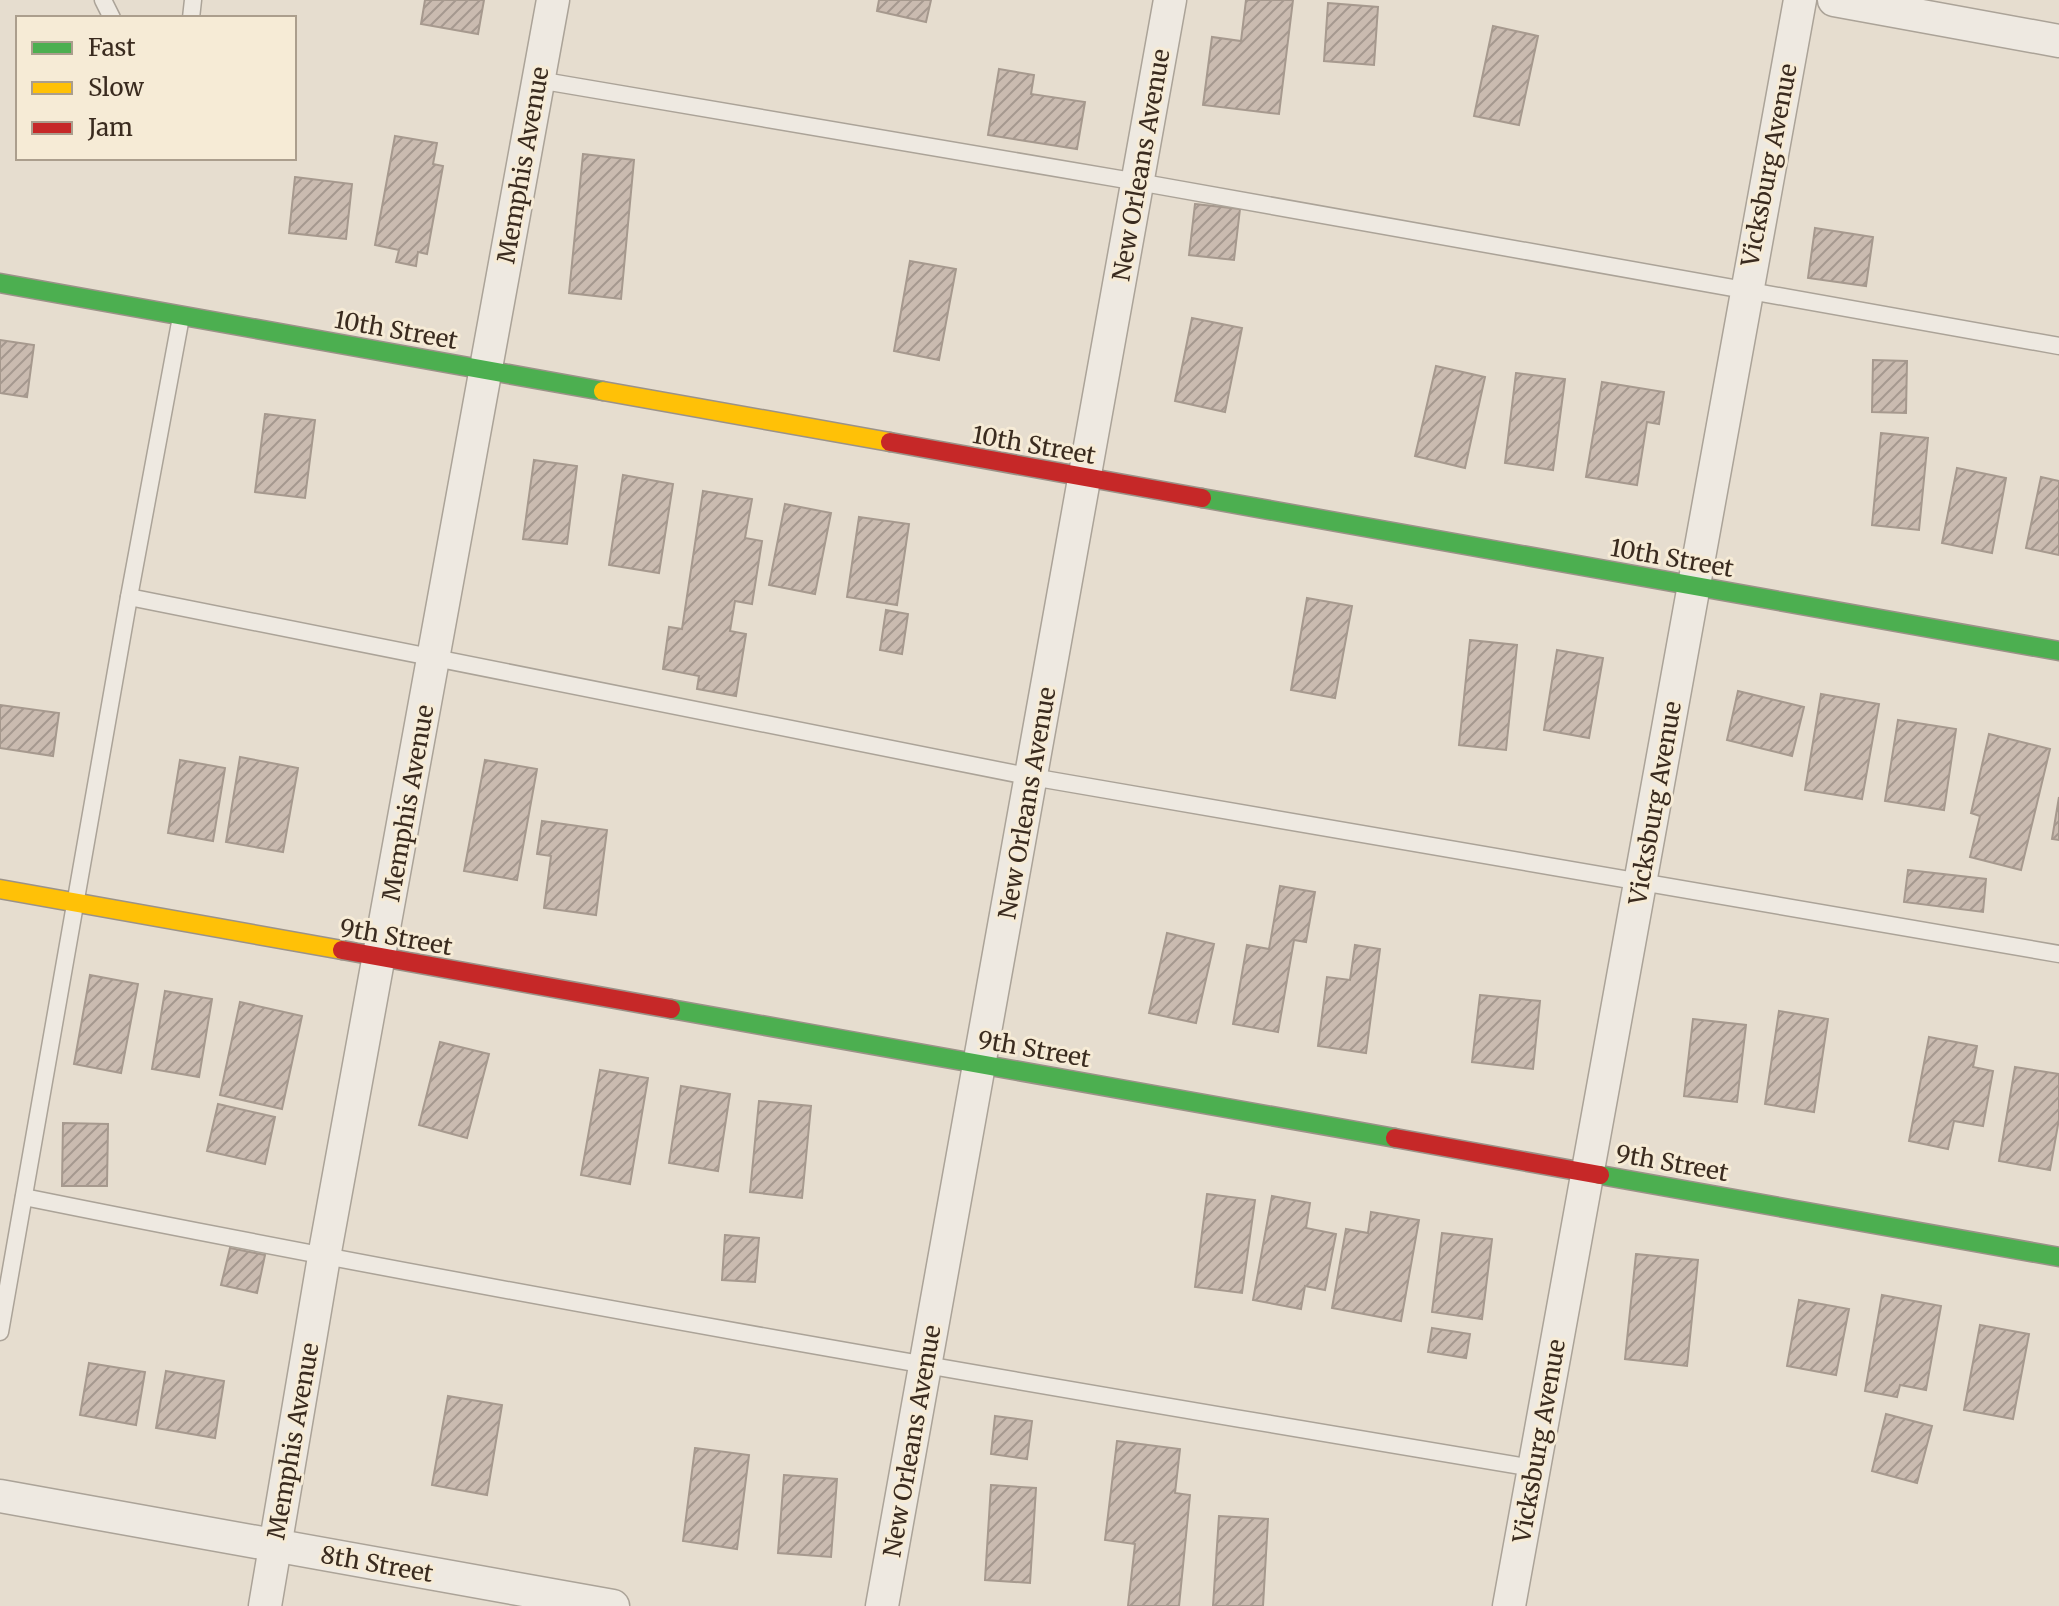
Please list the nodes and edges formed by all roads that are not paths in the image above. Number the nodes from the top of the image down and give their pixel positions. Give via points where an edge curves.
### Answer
1 (553, 0) edge
2 (1170, 0) edge
3 (1800, 0) edge
4 (1834, 0) edge
5 (2059, 41) edge
6 (538, 80) junction
7 (1138, 182) junction
8 (0, 283) edge
9 (1745, 291) junction
10 (181, 316) junction
11 (2059, 346) edge
12 (487, 371) junction
13 (1086, 479) junction
14 (1694, 586) junction
15 (129, 597) junction
16 (2059, 651) edge
17 (434, 659) junction
18 (1032, 777) junction
19 (1642, 883) junction
20 (0, 889) edge
21 (75, 903) junction
22 (2059, 954) edge
23 (379, 959) junction
24 (980, 1063) junction
25 (1588, 1173) junction
26 (24, 1197) junction
27 (324, 1257) junction
28 (2059, 1257) edge
29 (0, 1332) edge
30 (926, 1366) junction
31 (1533, 1468) junction
32 (0, 1496) edge
33 (276, 1546) junction
34 (265, 1606) edge
35 (613, 1606) edge
36 (882, 1606) edge
37 (1509, 1606) edge

1 - 6 street, Memphis Avenue
2 - 7 street, New Orleans Avenue
3 - 9 street, Vicksburg Avenue
4 - 5 street
6 - 7 lane
6 - 12 street, Memphis Avenue
7 - 9 lane
7 - 13 street, New Orleans Avenue
8 - 10 street, 10th Street
9 - 11 lane
9 - 14 street, Vicksburg Avenue
10 - 12 street, 10th Street
10 - 15 lane
12 - 13 street, 10th Street
12 - 17 street, Memphis Avenue
13 - 14 street, 10th Street
13 - 18 street, New Orleans Avenue
14 - 16 street, 10th Street
14 - 19 street, Vicksburg Avenue
15 - 17 lane
15 - 21 lane
17 - 18 lane
17 - 23 street, Memphis Avenue
18 - 19 lane
18 - 24 street, New Orleans Avenue
19 - 22 lane
19 - 25 street, Vicksburg Avenue
20 - 21 street, 9th Street
21 - 23 street, 9th Street
21 - 26 lane
23 - 24 street, 9th Street
23 - 27 street, Memphis Avenue
24 - 25 street, 9th Street
24 - 30 street, New Orleans Avenue
25 - 28 street, 9th Street
25 - 31 street, Vicksburg Avenue
26 - 27 lane
26 - 29 lane
27 - 30 lane
27 - 33 street, Memphis Avenue
30 - 31 lane
30 - 36 street, New Orleans Avenue
31 - 37 street, Vicksburg Avenue
32 - 33 street, 8th Street
33 - 34 street, Memphis Avenue
33 - 35 street, 8th Street

